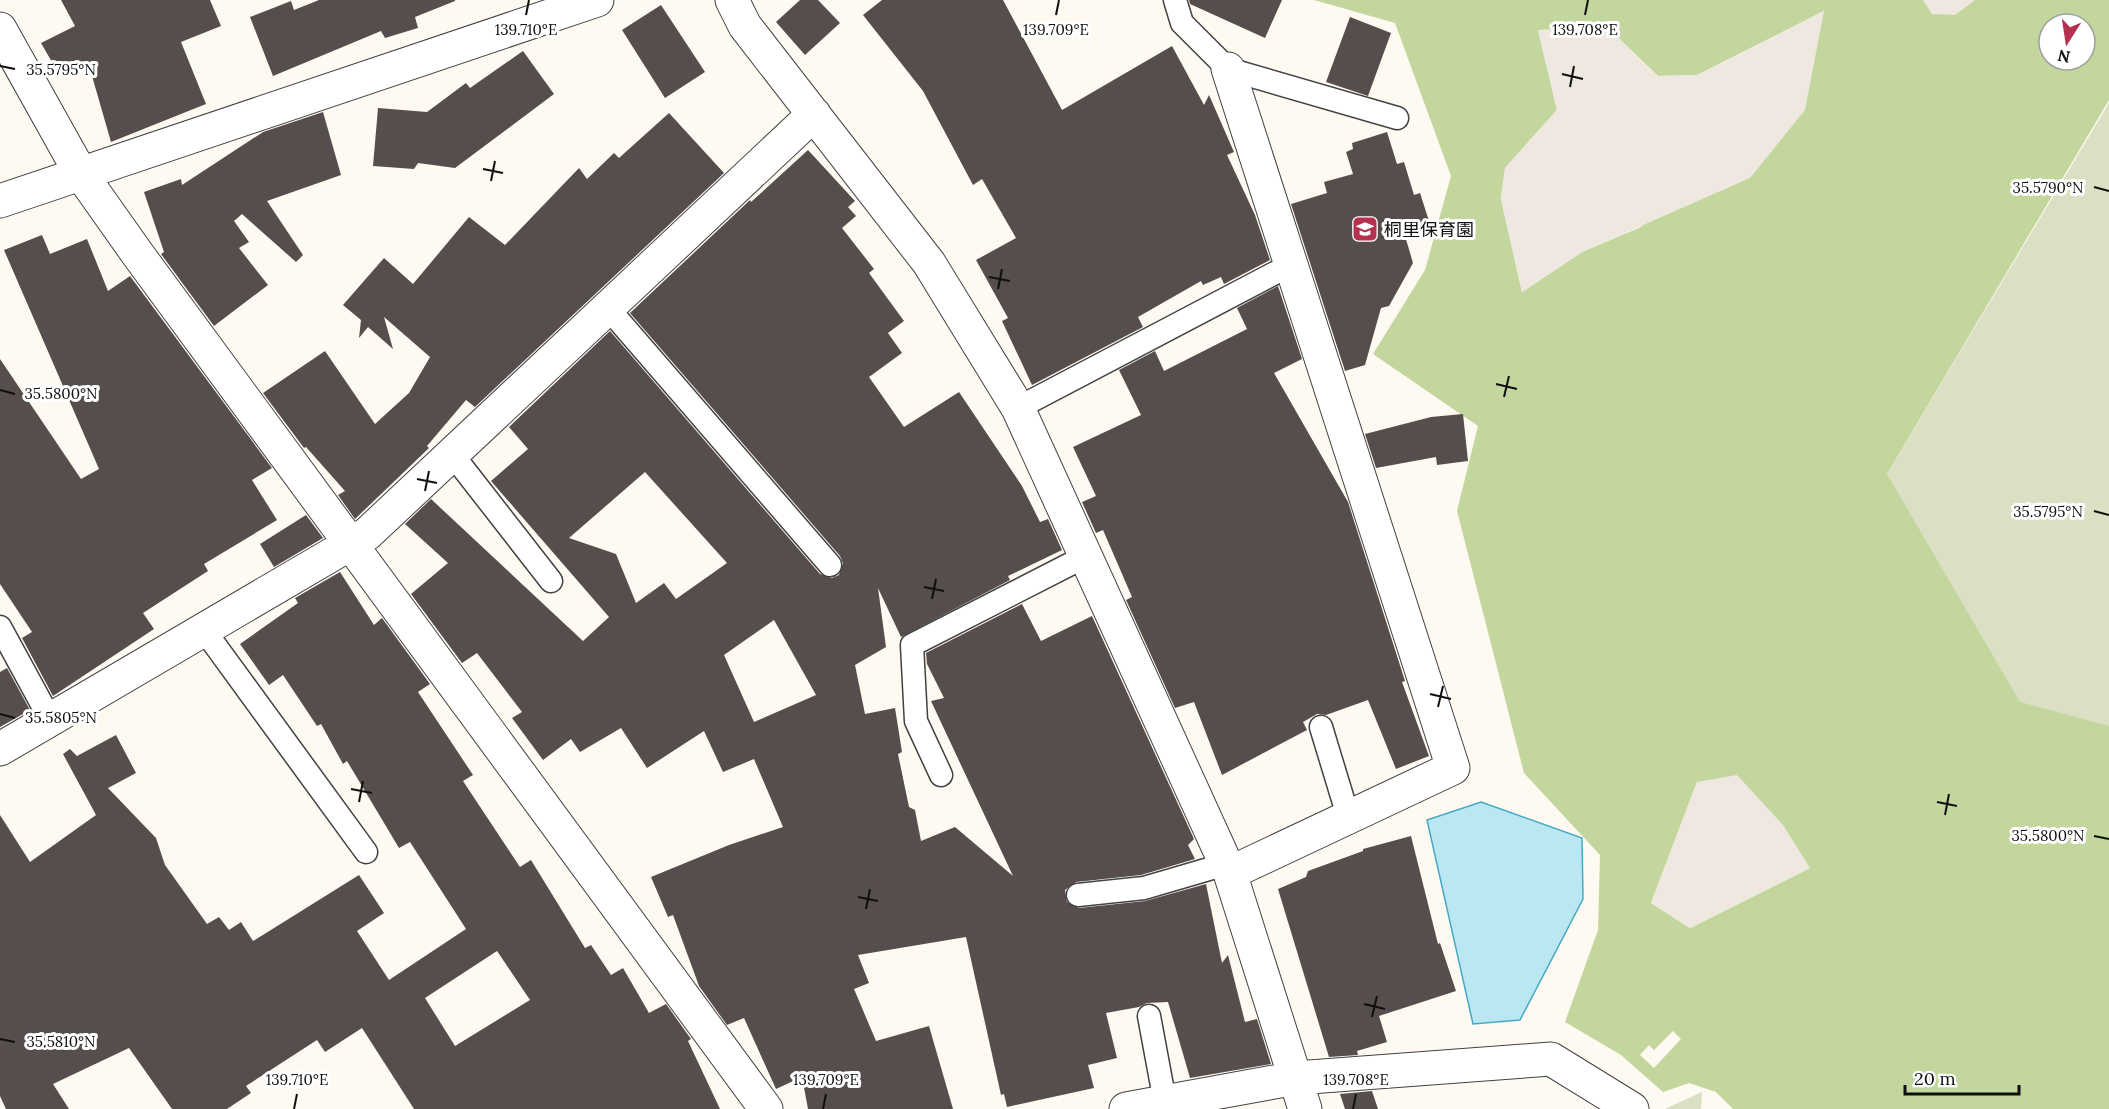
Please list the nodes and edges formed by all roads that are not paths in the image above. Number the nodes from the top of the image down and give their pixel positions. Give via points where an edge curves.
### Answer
1 (597, 0) edge
2 (732, 0) edge
3 (1175, 0) edge
4 (0, 29) edge
5 (1228, 69) junction
6 (814, 114) junction
7 (1397, 118) dead end
8 (81, 174) junction
9 (0, 201) edge
10 (1292, 264) junction
11 (607, 308) junction
12 (1018, 408) junction
13 (452, 454) junction
14 (350, 544) junction
15 (1086, 556) junction
16 (830, 566) dead end
17 (551, 581) dead end
18 (0, 627) edge
19 (204, 630) junction
20 (50, 719) junction
21 (1321, 727) dead end
22 (0, 749) edge
23 (941, 775) dead end
24 (1348, 816) junction
25 (366, 852) dead end
26 (1228, 868) junction
27 (1078, 895) dead end
28 (1149, 1016) dead end
29 (1296, 1078) junction
30 (1165, 1102) junction
31 (766, 1109) edge
32 (1126, 1109) edge
33 (1305, 1109) edge
34 (1632, 1109) edge

1 - 8 street
2 - 6 street via 745,26
3 - 5 lane via 1182,23
4 - 8 street
5 - 7 lane
5 - 10 street
6 - 11 street
6 - 12 street via 929,263
8 - 9 street
8 - 14 street
10 - 12 lane
10 - 24 street via 1453,768
11 - 13 street
11 - 16 lane
12 - 15 street
13 - 14 street via 367,534
13 - 17 lane
14 - 19 street
14 - 31 street
15 - 23 lane via 912,645 916,721
15 - 26 street
18 - 20 lane
19 - 20 street
19 - 25 lane
20 - 22 street
21 - 24 lane
24 - 26 street
26 - 27 lane via 1144,888
26 - 29 street
28 - 30 lane
29 - 30 street
29 - 33 street
29 - 34 street via 1551,1059
30 - 32 street

